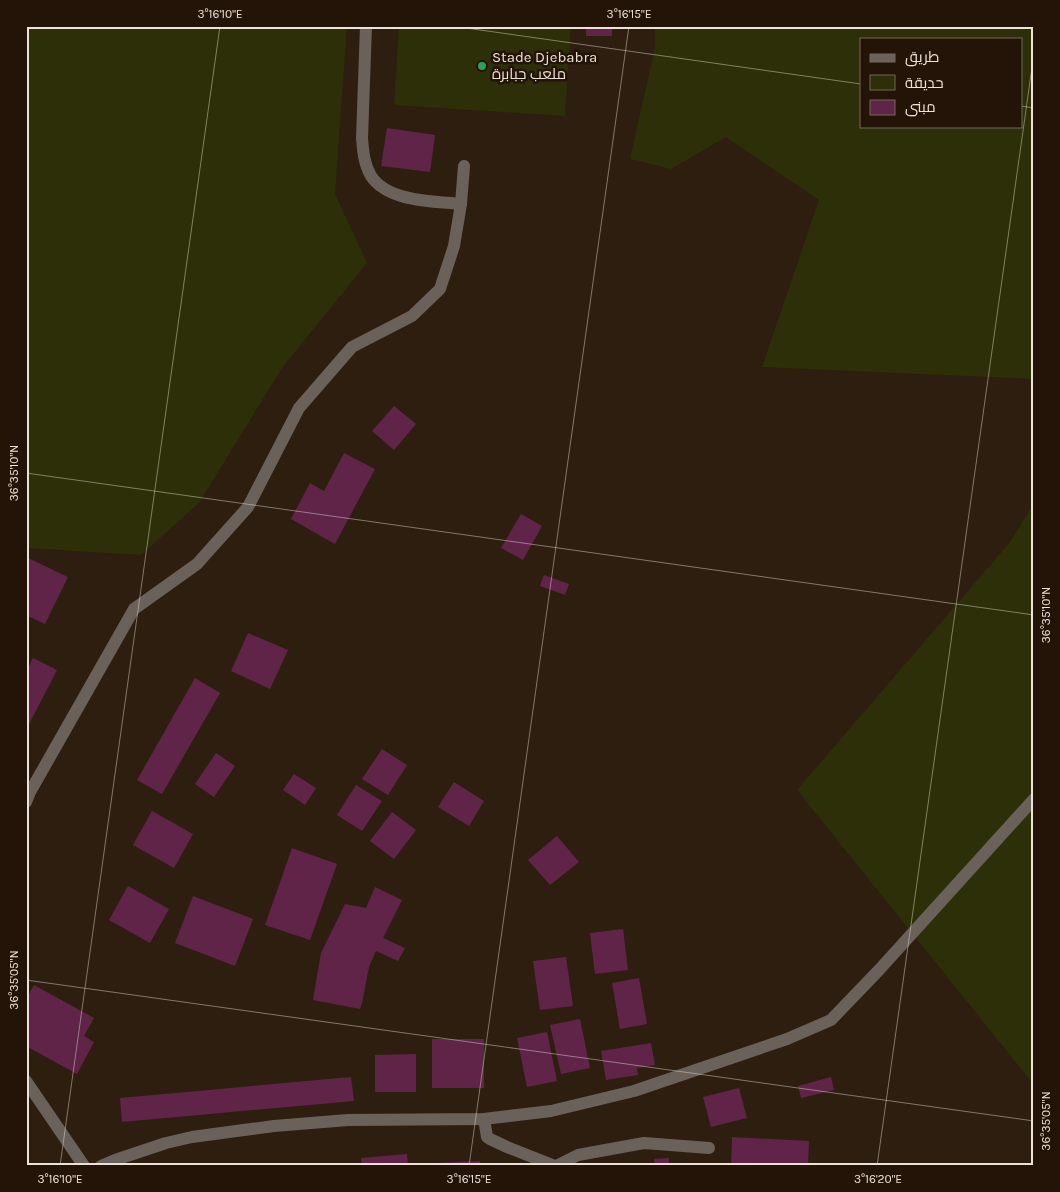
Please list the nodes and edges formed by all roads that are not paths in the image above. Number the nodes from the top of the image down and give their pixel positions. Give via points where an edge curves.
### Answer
1 (366, 26) edge
2 (464, 166) dead end
3 (461, 204) junction
4 (1034, 799) edge
5 (26, 802) edge
6 (26, 1081) edge
7 (484, 1119) junction
8 (709, 1148) dead end
9 (84, 1166) edge
10 (101, 1166) edge
11 (555, 1166) edge

1 - 3 street via 362,138 367,168 380,184 403,197
2 - 3 street
3 - 5 street via 454,246 440,289 412,316 352,347 299,408 248,506 197,564 134,609
4 - 7 street via 831,1020 787,1039 634,1091 552,1111
6 - 9 street
7 - 10 street via 348,1120 274,1126 166,1143
7 - 11 street via 490,1139
8 - 11 street via 644,1143 578,1156

